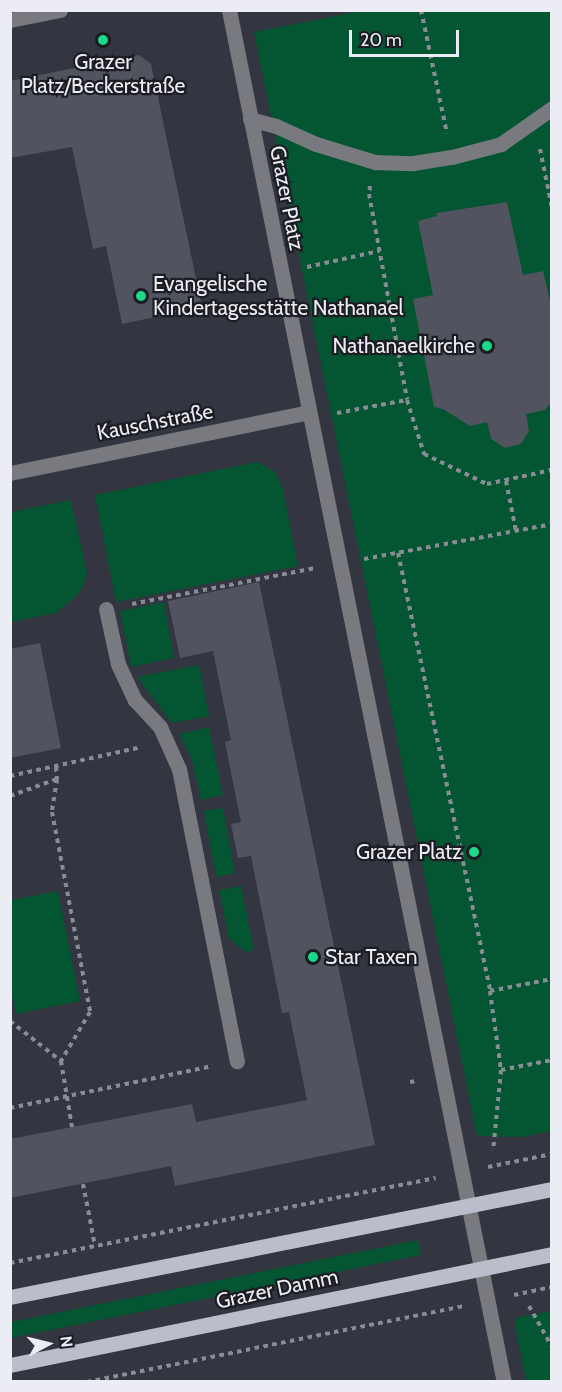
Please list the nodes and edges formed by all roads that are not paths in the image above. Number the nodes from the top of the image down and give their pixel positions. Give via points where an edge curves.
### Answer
1 (60, 10) edge
2 (229, 10) edge
3 (10, 20) edge
4 (552, 108) edge
5 (250, 119) junction
6 (309, 415) junction
7 (10, 473) edge
8 (106, 609) road end
9 (237, 1061) road end
10 (552, 1189) edge
11 (468, 1206) junction
12 (552, 1254) edge
13 (481, 1268) junction
14 (10, 1297) edge
15 (10, 1365) edge
16 (504, 1382) edge

1 - 3 street
2 - 5 street, Grazer Platz
4 - 5 street via 501,144 413,163 375,162
5 - 6 street, Grazer Platz
6 - 7 street, Kauschstraße
6 - 11 street, Grazer Platz
8 - 9 street via 118,664 135,700 160,727 179,769
10 - 11 main road, Grazer Damm
11 - 13 street, Grazer Platz
11 - 14 main road, Grazer Damm
12 - 13 main road, Grazer Damm
13 - 15 main road, Grazer Damm
13 - 16 street, Grazer Platz

